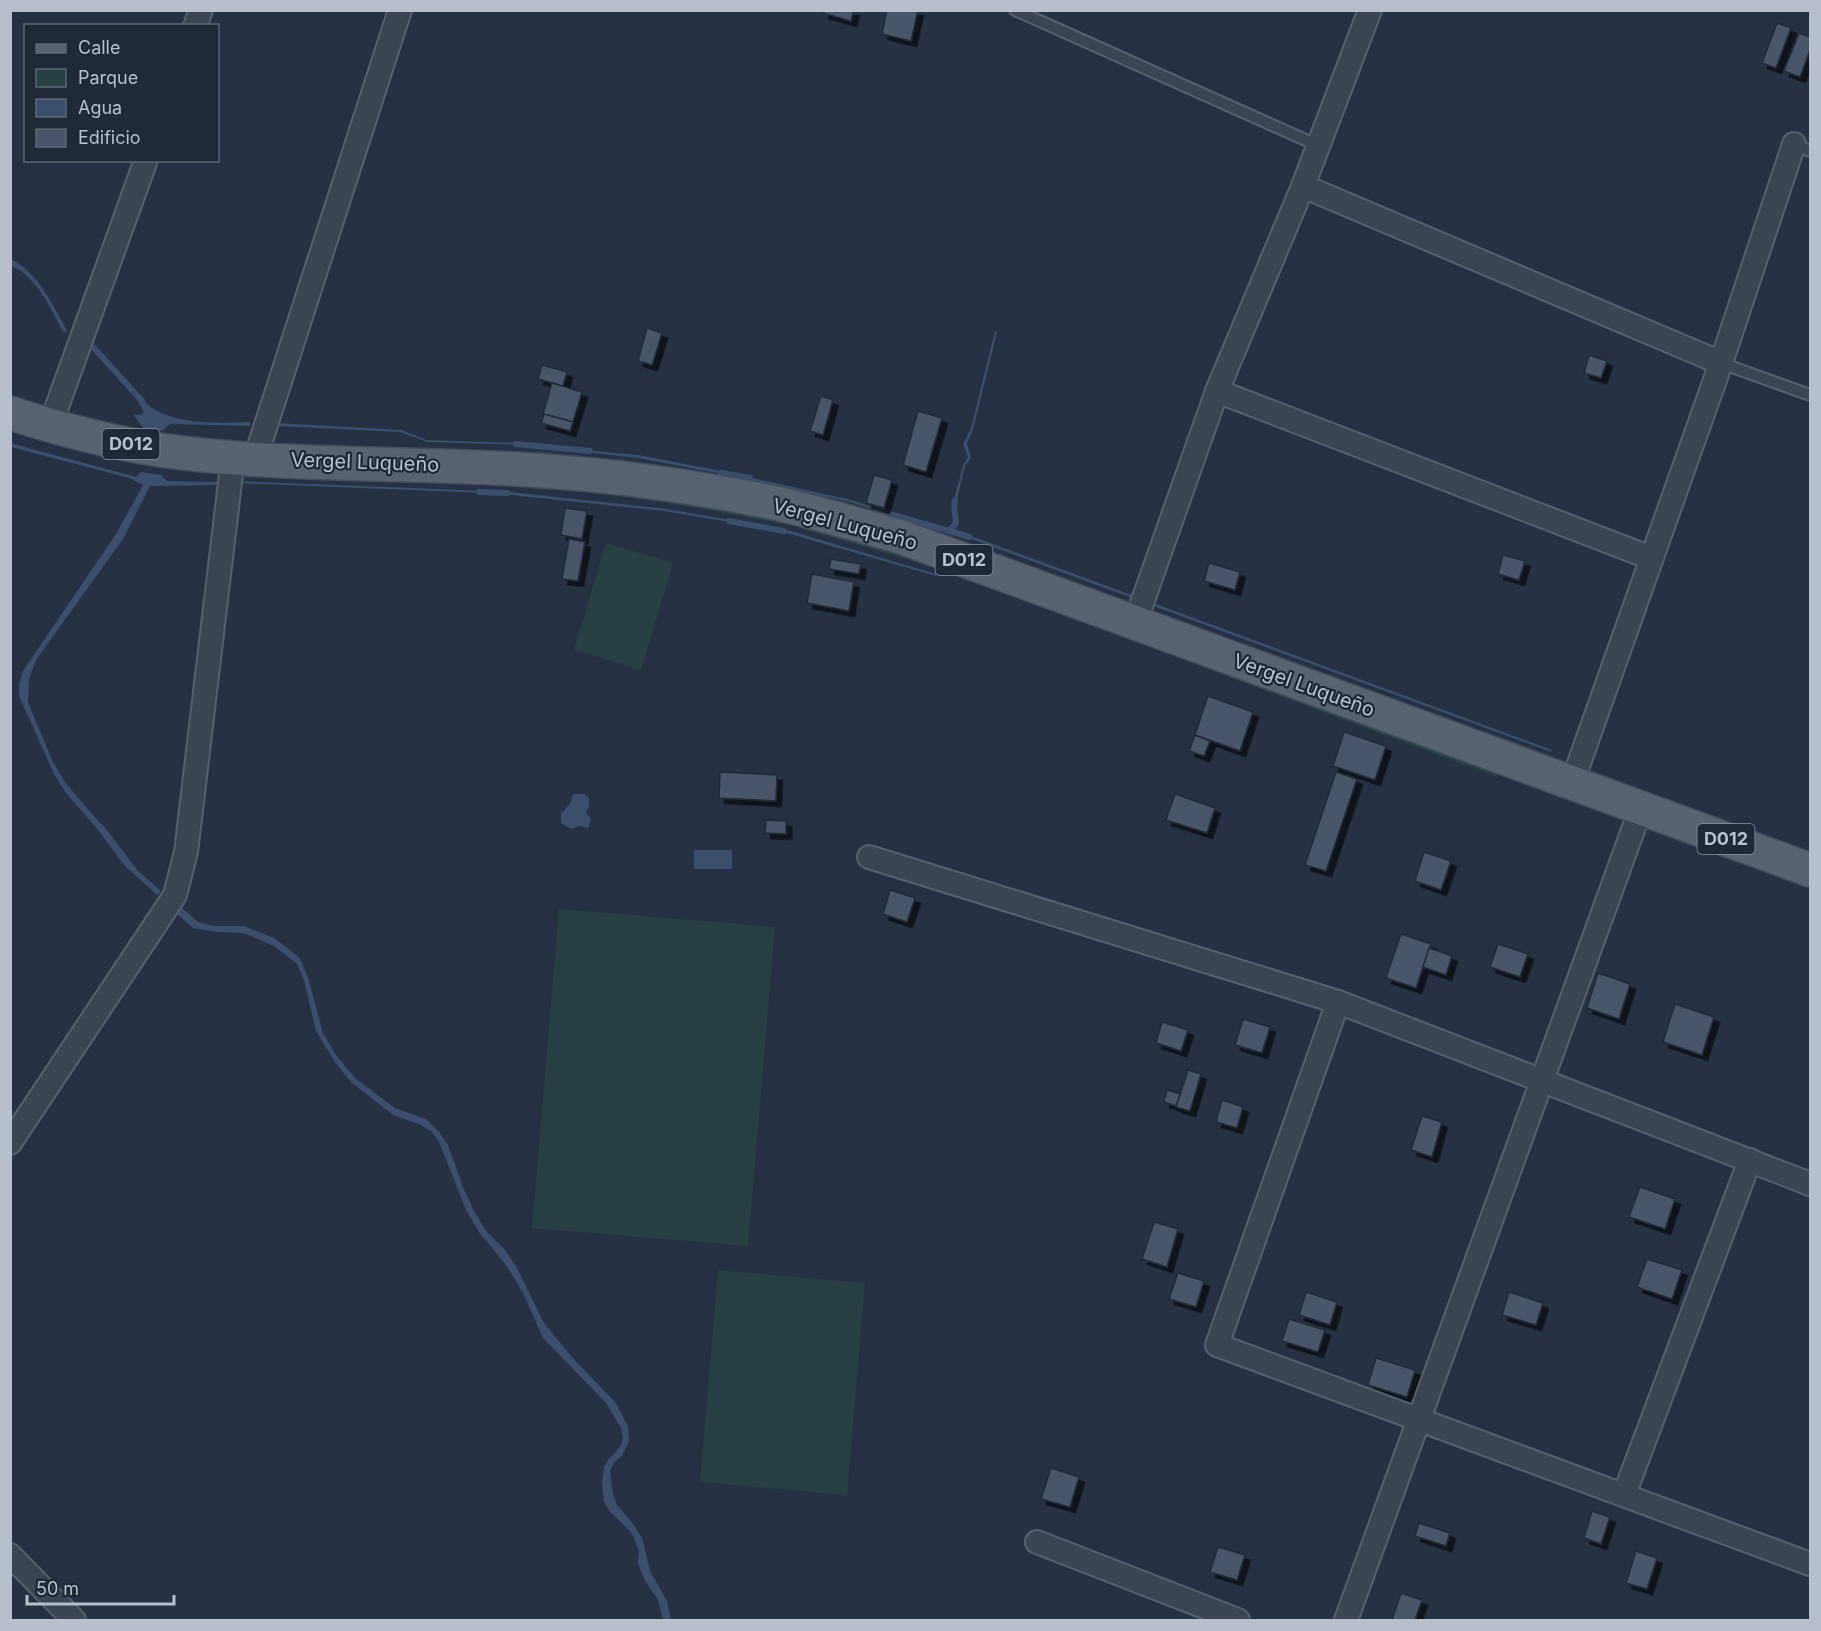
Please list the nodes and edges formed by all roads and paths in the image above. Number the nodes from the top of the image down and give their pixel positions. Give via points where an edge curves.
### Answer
1 (400, 10) edge
2 (1015, 10) edge
3 (1370, 10) edge
4 (1319, 146) junction
5 (1802, 148) edge
6 (145, 162) edge
7 (1303, 186) junction
8 (1721, 363) junction
9 (1216, 390) junction
10 (1810, 395) edge
11 (10, 413) edge
12 (50, 426) junction
13 (244, 458) junction
14 (1651, 558) junction
15 (1141, 608) junction
16 (1572, 783) junction
17 (1641, 808) junction
18 (869, 856) dead end
19 (1810, 870) edge
20 (1338, 1002) junction
21 (1541, 1081) junction
22 (10, 1143) edge
23 (1750, 1160) junction
24 (1810, 1184) edge
25 (1418, 1419) junction
26 (1623, 1495) junction
27 (1037, 1542) dead end
28 (10, 1555) edge
29 (1810, 1563) edge
30 (74, 1620) edge
31 (1238, 1620) edge
32 (1346, 1620) edge

1 - 13 street
2 - 4 lane
3 - 4 street
4 - 7 street
5 - 8 street
6 - 12 street
7 - 8 street
7 - 9 street
8 - 10 lane
8 - 14 street
9 - 14 street
9 - 15 street
11 - 12 main road, Vergel Luqueño / D012
12 - 13 main road, Vergel Luqueño / D012 via 149,448
13 - 15 main road, Vergel Luqueño / D012 via 546,471 639,480 771,502
13 - 22 street via 186,852 174,895
14 - 16 street
15 - 16 main road, Vergel Luqueño / D012
16 - 17 main road, Vergel Luqueño / D012
17 - 19 main road, Vergel Luqueño / D012
17 - 21 street
18 - 20 street
20 - 21 street
20 - 25 street via 1217,1345
21 - 23 street
21 - 25 street
23 - 24 street
23 - 26 street
25 - 26 street
25 - 32 street
26 - 29 street
27 - 31 street
28 - 30 street

